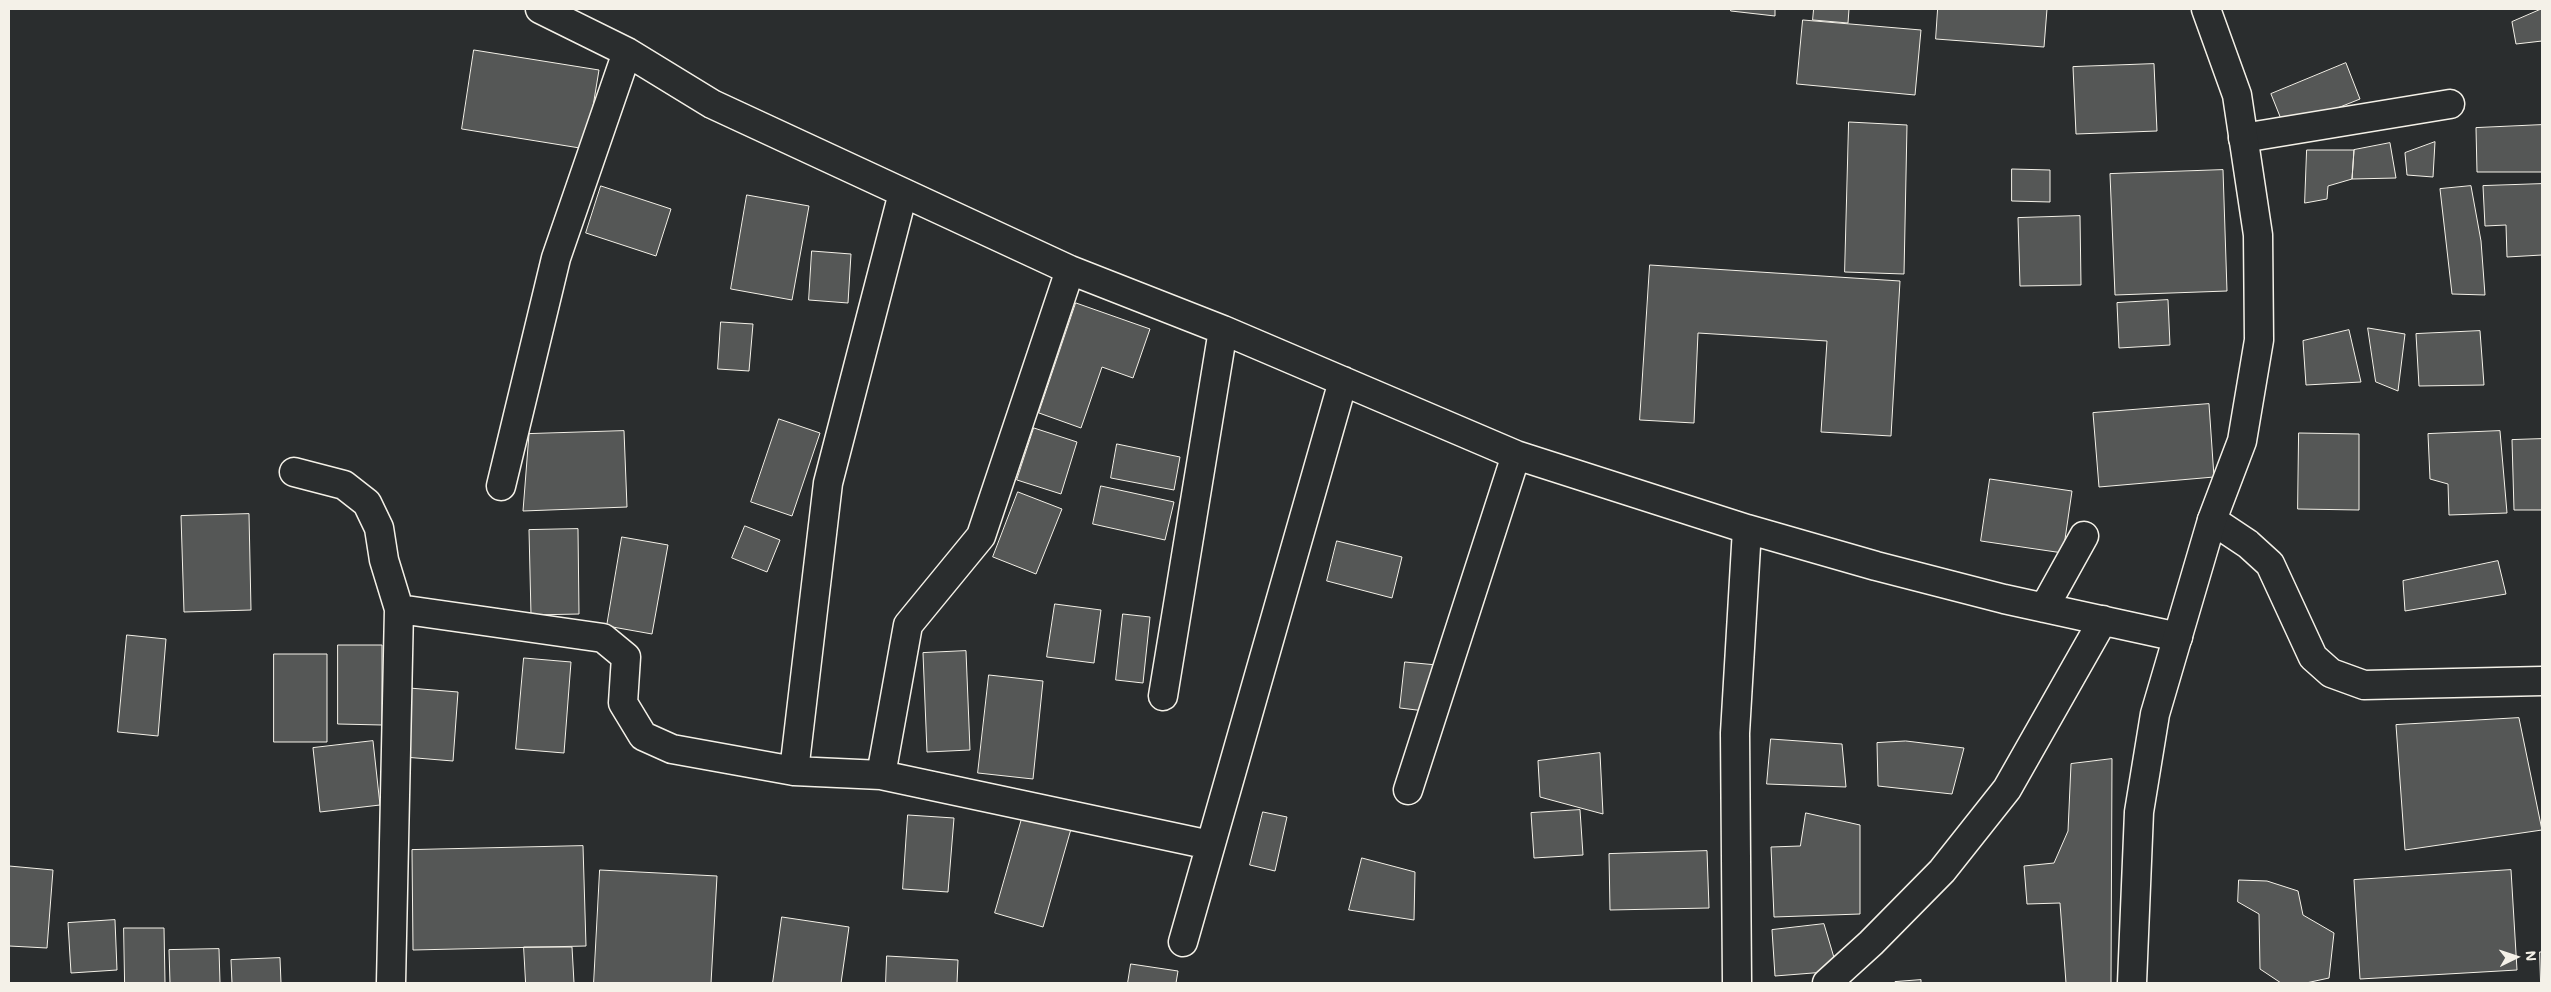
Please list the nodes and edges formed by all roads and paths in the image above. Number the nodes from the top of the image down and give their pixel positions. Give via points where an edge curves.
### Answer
1 (540, 9) edge
2 (2206, 9) edge
3 (627, 52) junction
4 (2450, 104) dead end
5 (2243, 138) junction
6 (903, 193) junction
7 (1070, 270) junction
8 (1223, 330) junction
9 (1343, 381) junction
10 (1516, 455) junction
11 (294, 472) dead end
12 (501, 486) dead end
13 (2212, 520) junction
14 (1747, 529) junction
15 (2084, 536) dead end
16 (2044, 608) junction
17 (399, 609) junction
18 (2103, 620) junction
19 (2178, 637) junction
20 (2542, 681) edge
21 (1163, 696) dead end
22 (794, 771) junction
23 (881, 775) junction
24 (1408, 790) dead end
25 (1210, 845) junction
26 (1183, 942) dead end
27 (391, 983) edge
28 (1737, 983) edge
29 (1826, 983) edge
30 (2132, 983) edge

1 - 3 street
2 - 5 street via 2237,95
3 - 6 street via 712,104
3 - 12 street via 556,258
4 - 5 street
5 - 13 street via 2258,235 2259,340 2242,441
6 - 7 street
6 - 22 street via 828,483
7 - 8 street
7 - 23 street via 981,536 908,625
8 - 9 street
8 - 21 street
9 - 10 street
9 - 25 street
10 - 14 street
10 - 24 street
11 - 17 street via 344,485 367,503 379,528 384,560
13 - 19 street
13 - 20 street via 2248,544 2270,564 2313,657 2331,673 2364,686
14 - 16 street via 1876,566
14 - 28 street via 1736,733
15 - 16 street
16 - 18 street
17 - 22 street via 603,638 626,657 623,703 643,736 672,749
17 - 27 street
18 - 19 street
18 - 29 street via 2007,789 1942,871
19 - 30 street via 2155,714 2139,812
22 - 23 street
23 - 25 street
25 - 26 street

